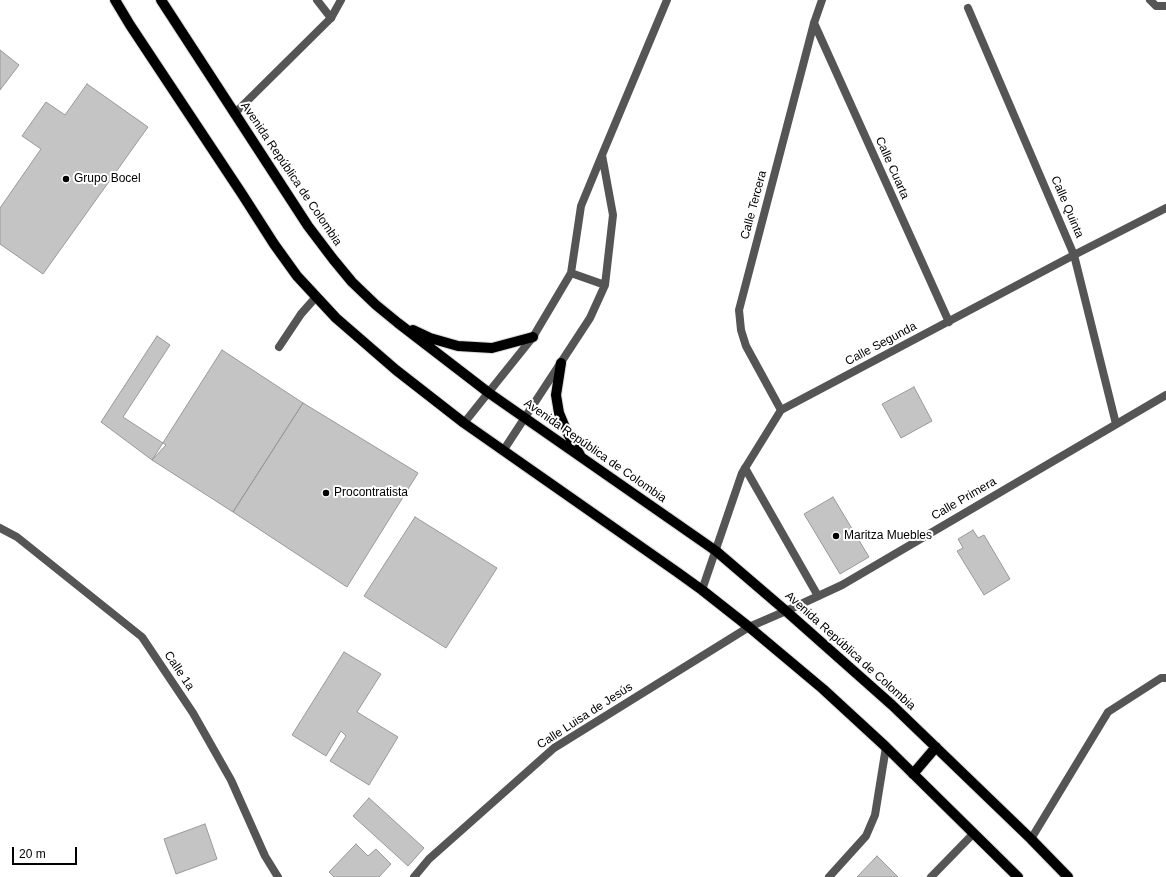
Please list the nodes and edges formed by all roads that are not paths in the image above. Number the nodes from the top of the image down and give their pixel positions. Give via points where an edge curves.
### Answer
1 (115, 0) edge
2 (161, 0) edge
3 (317, 0) edge
4 (341, 0) edge
5 (667, 0) edge
6 (822, 0) edge
7 (1150, 0) edge
8 (1166, 6) edge
9 (968, 8) dead end
10 (330, 18) junction
11 (814, 23) junction
12 (234, 114) junction
13 (602, 155) junction
14 (1166, 208) edge
15 (1074, 255) junction
16 (571, 273) junction
17 (605, 285) junction
18 (316, 297) junction
19 (949, 322) junction
20 (398, 323) junction
21 (533, 337) junction
22 (279, 346) dead end
23 (560, 363) junction
24 (489, 394) junction
25 (1166, 395) edge
26 (781, 410) junction
27 (525, 418) junction
28 (464, 424) junction
29 (1116, 424) junction
30 (503, 451) junction
31 (582, 458) junction
32 (745, 468) junction
33 (0, 528) edge
34 (716, 551) junction
35 (702, 590) junction
36 (818, 596) junction
37 (786, 611) junction
38 (749, 627) junction
39 (1166, 678) edge
40 (886, 747) junction
41 (936, 747) junction
42 (913, 774) junction
43 (973, 834) junction
44 (1031, 839) junction
45 (278, 877) edge
46 (414, 877) edge
47 (829, 877) edge
48 (931, 877) edge
49 (1018, 877) edge
50 (1068, 877) edge

1 - 18 main road via 274,244
2 - 12 main road, Avenida República de Colombia
3 - 10 street
4 - 10 street
5 - 13 street
6 - 11 street, Calle Tercera
7 - 8 street via 1156,6
9 - 15 street, Calle Quinta
10 - 12 street
11 - 19 street, Calle Cuarta
11 - 26 street, Calle Tercera via 739,310 746,346
12 - 20 main road, Avenida República de Colombia via 308,226 333,259 352,282
13 - 16 street via 581,206
13 - 17 street via 613,215
14 - 15 street, Calle Segunda
15 - 19 street, Calle Segunda
15 - 29 street, Calle Quinta
16 - 17 street
16 - 21 street
17 - 23 street via 590,318
18 - 22 street
18 - 28 main road via 391,366
19 - 26 street, Calle Segunda
20 - 21 main road via 430,338 458,346 492,348
20 - 24 main road, Avenida República de Colombia
21 - 24 street
23 - 27 street
23 - 31 main road via 556,395 559,413
24 - 27 main road, Avenida República de Colombia
24 - 28 street
25 - 29 street, Calle Primera
26 - 32 street
27 - 30 street
27 - 31 main road, Avenida República de Colombia
28 - 30 main road
29 - 36 street, Calle Primera via 842,585
30 - 35 main road
31 - 34 main road, Avenida República de Colombia
32 - 34 street
32 - 36 street
33 - 45 street, Calle 1a via 17,537 142,637 193,713 231,780 265,856
34 - 35 street
34 - 37 main road, Avenida República de Colombia
35 - 38 main road
36 - 37 street, Calle Primera
37 - 38 street, Calle Primera
37 - 41 main road, Avenida República de Colombia
38 - 40 main road
38 - 46 street, Calle Luisa de Jesús via 554,748 429,859
39 - 44 street via 1161,678 1108,712
40 - 42 main road
40 - 47 street via 875,815 866,836
41 - 42 main road
41 - 44 main road, Avenida República de Colombia
42 - 43 main road
43 - 48 street
43 - 49 main road
44 - 50 main road, Avenida República de Colombia

